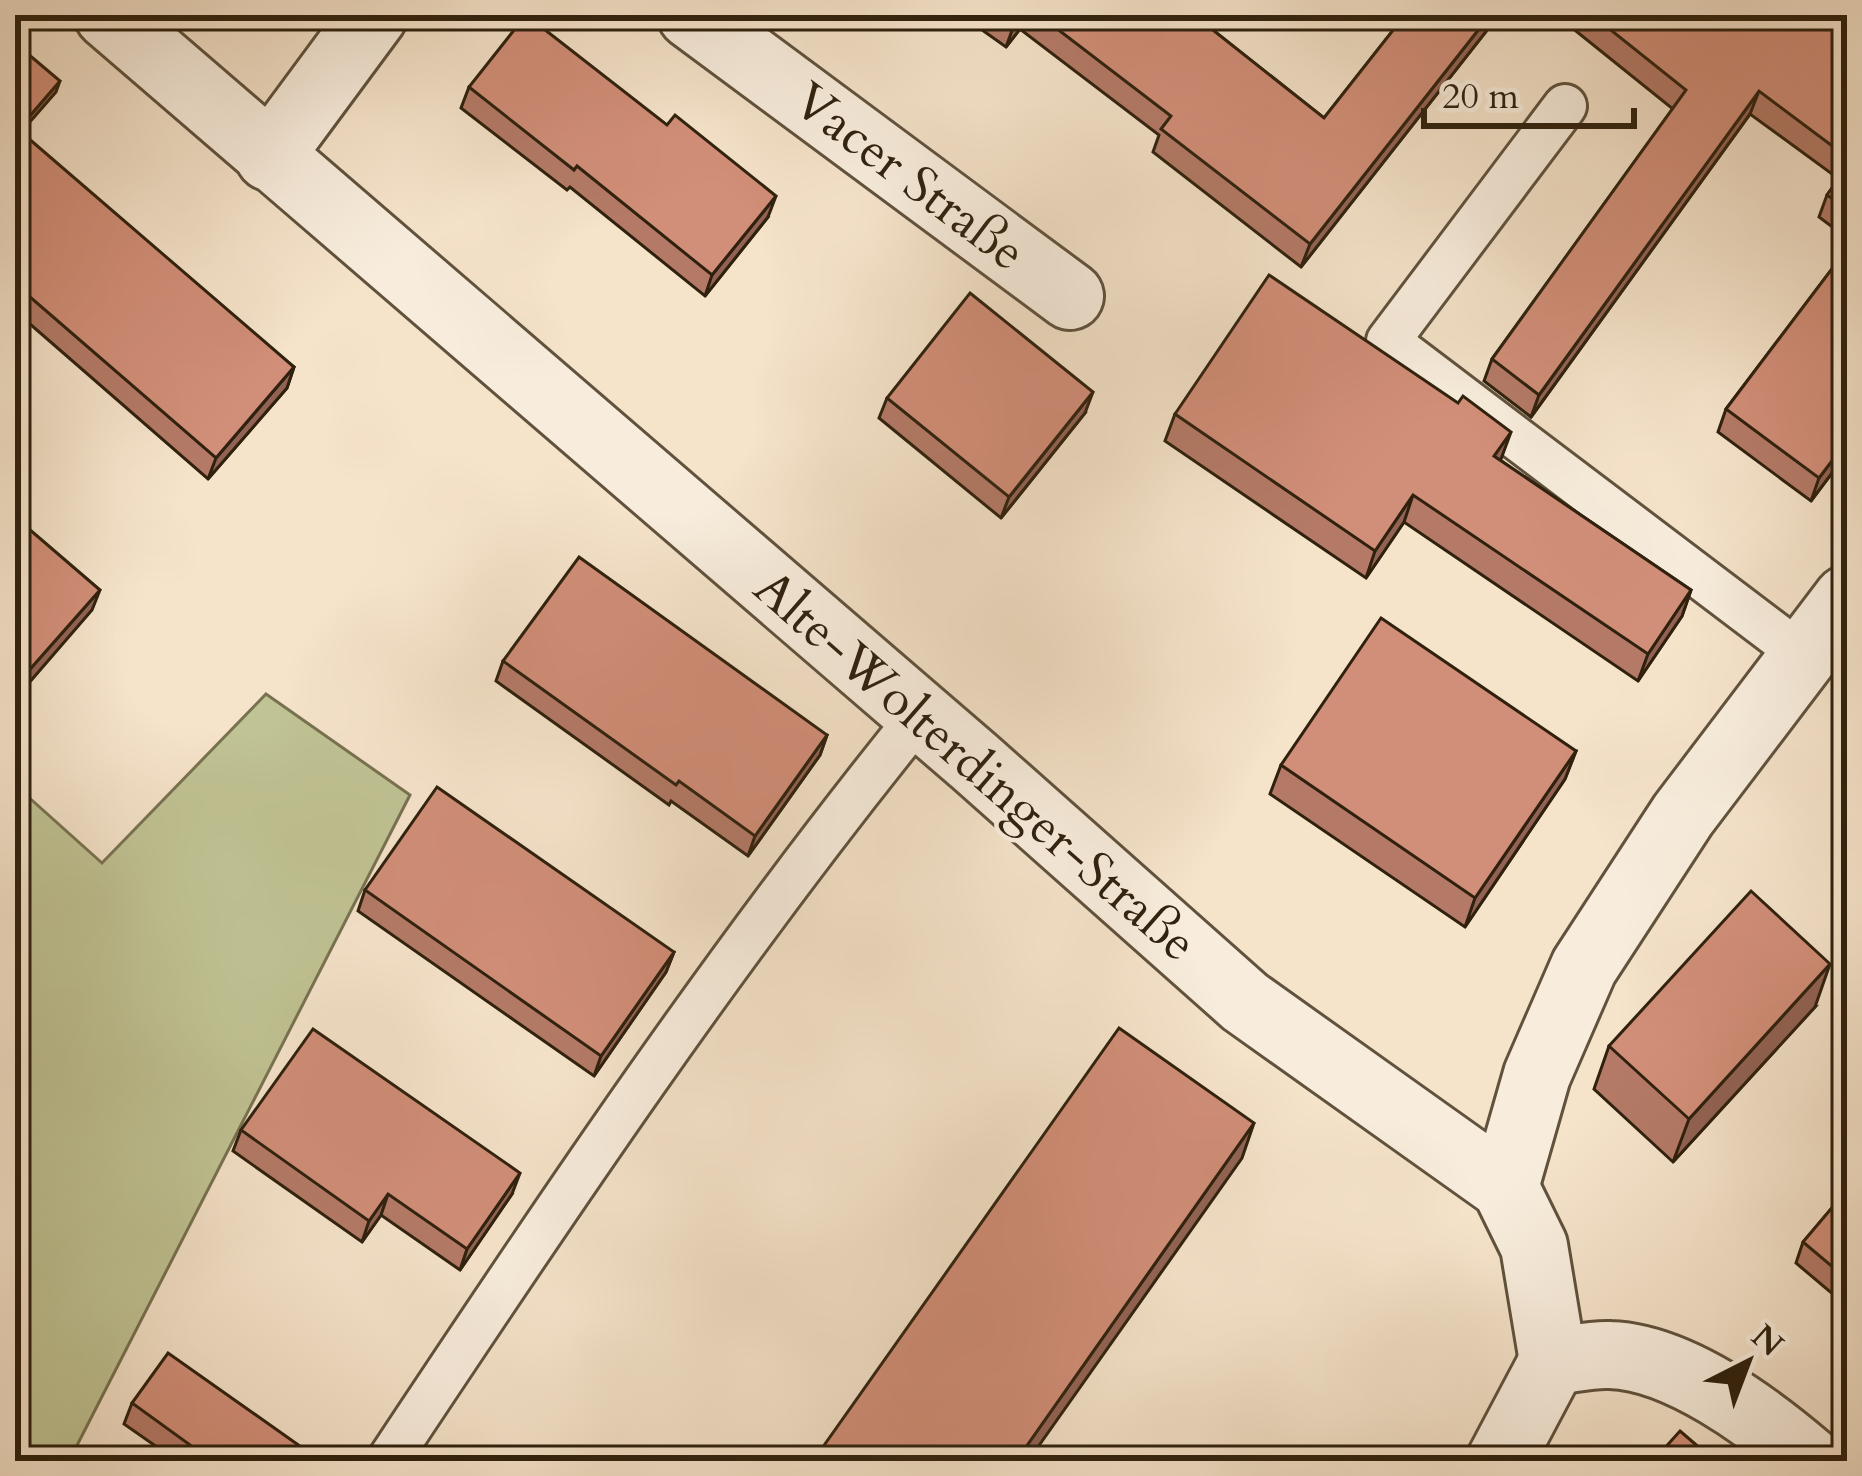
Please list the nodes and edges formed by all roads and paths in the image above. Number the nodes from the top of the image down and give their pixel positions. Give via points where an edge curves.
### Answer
1 (108, 15) edge
2 (374, 15) edge
3 (692, 15) edge
4 (1565, 106) dead end
5 (269, 157) junction
6 (1070, 296) dead end
7 (1847, 599) edge
8 (1804, 656) junction
9 (920, 715) junction
10 (1504, 1187) junction
11 (1553, 1360) junction
12 (388, 1461) edge
13 (1500, 1461) edge
14 (1810, 1461) edge

1 - 5 street, Alte-Wolterdinger-Straße
2 - 5 street
3 - 6 street, Vacer Straße
4 - 8 lane via 1388,341
5 - 9 street, Alte-Wolterdinger-Straße
7 - 8 street
8 - 10 street via 1683,815 1584,967 1537,1075
9 - 10 street, Alte-Wolterdinger-Straße via 1245,1002
9 - 12 lane via 692,1011
10 - 11 street, Alte-Wolterdinger-Straße via 1534,1246
11 - 13 street
11 - 14 street via 1612,1354 1676,1372 1758,1416

